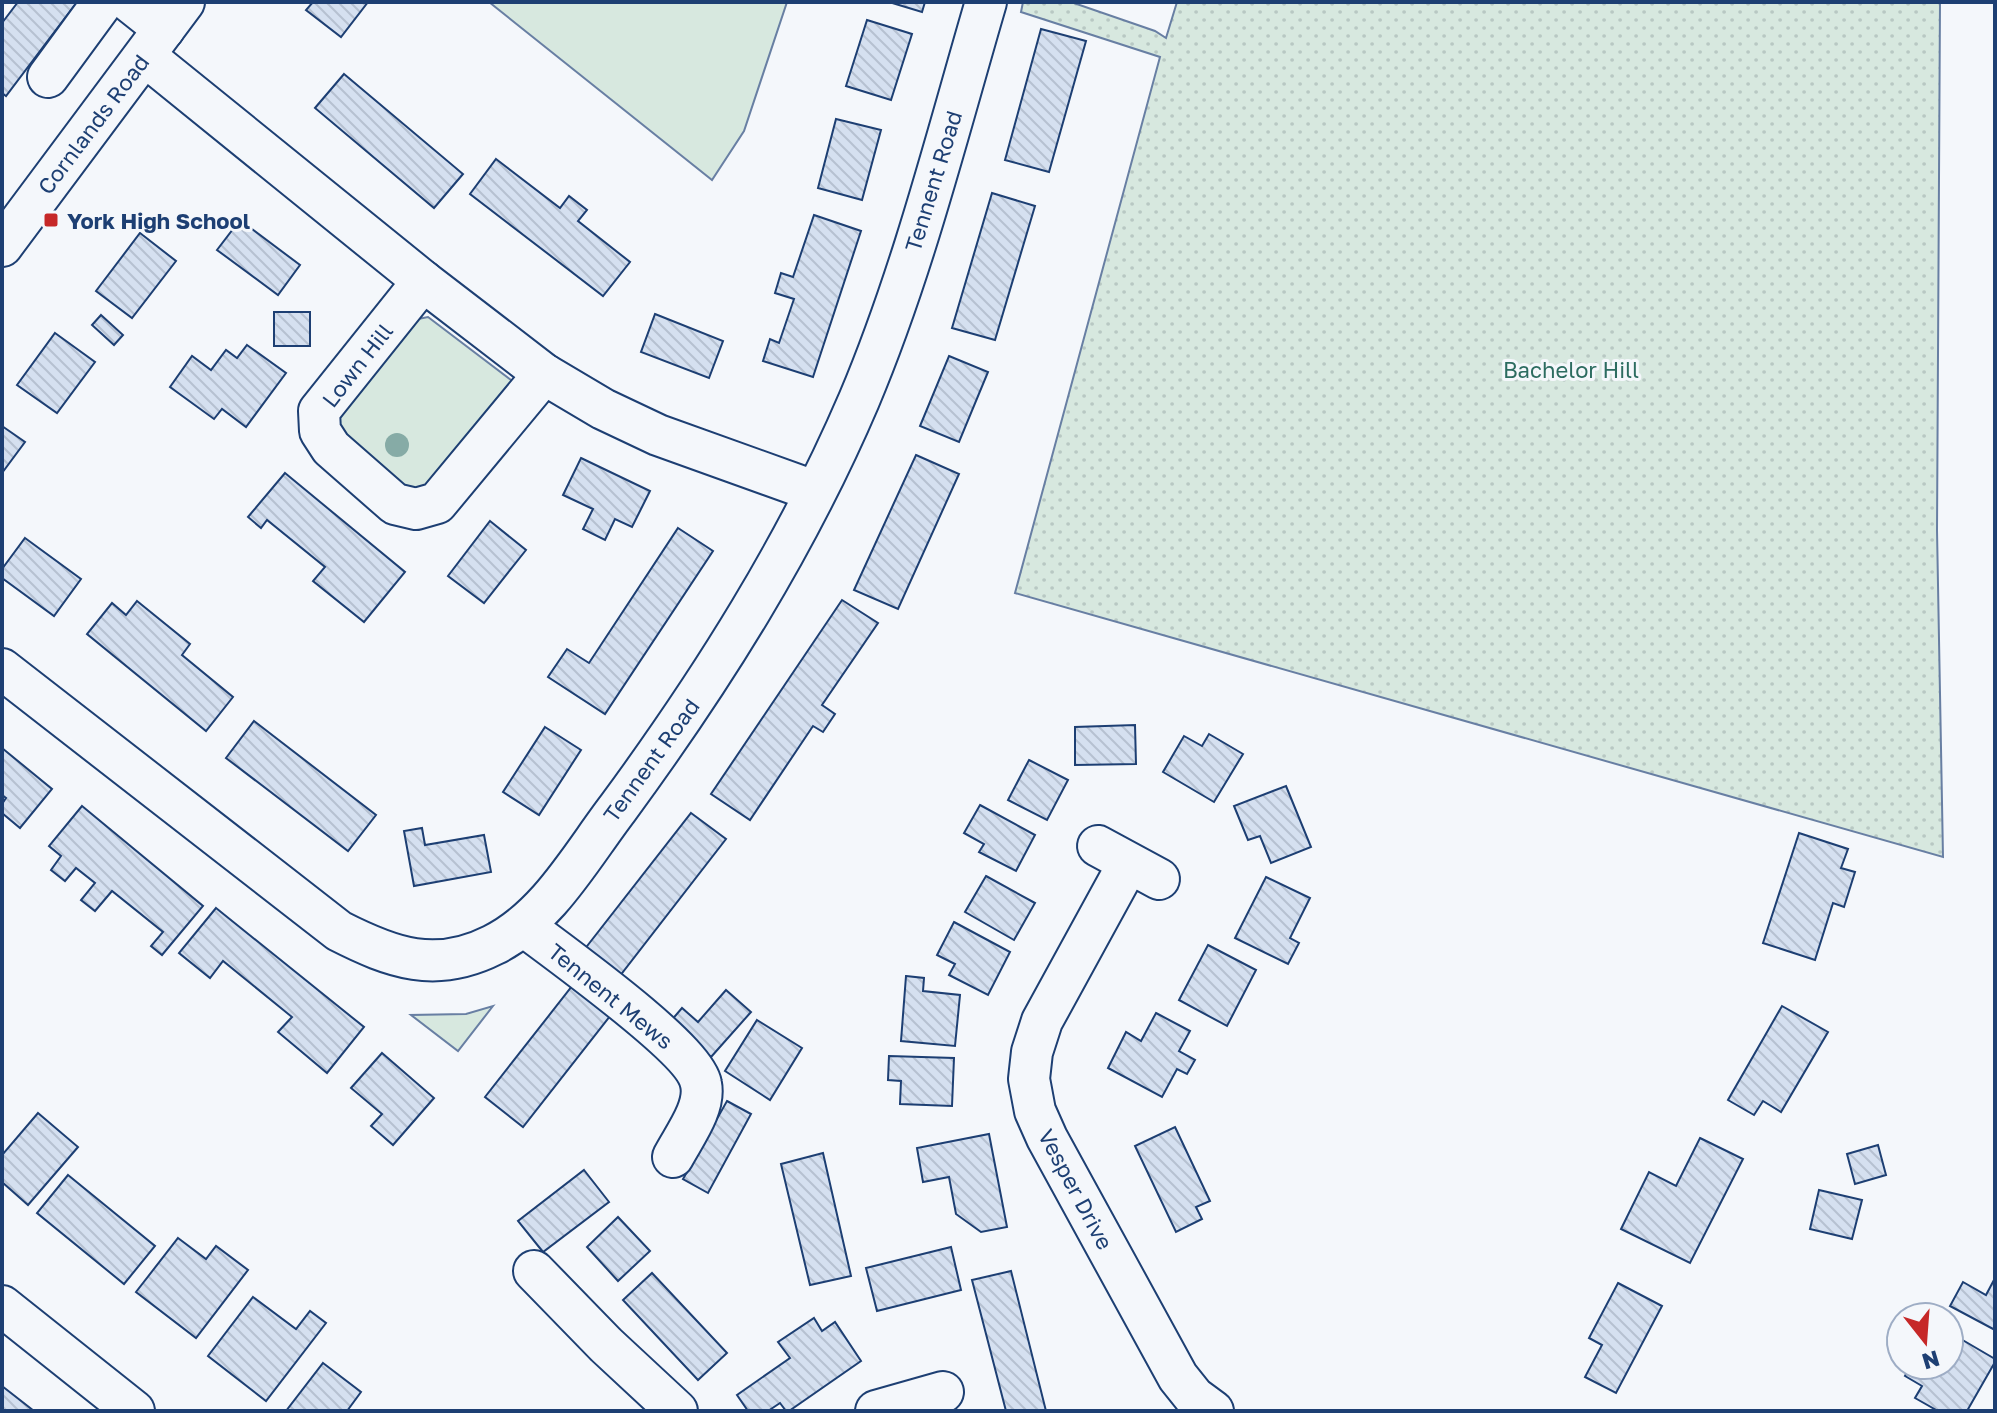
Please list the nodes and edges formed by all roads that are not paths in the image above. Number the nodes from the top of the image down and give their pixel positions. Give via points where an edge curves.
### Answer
1 (103, 2) edge
2 (130, 2) edge
3 (986, 2) edge
4 (165, 29) edge
5 (48, 77) dead end
6 (2, 246) edge
7 (423, 281) junction
8 (544, 374) junction
9 (814, 491) junction
10 (2, 669) edge
11 (1128, 863) dead end
12 (524, 926) junction
13 (673, 1157) dead end
14 (534, 1271) dead end
15 (2, 1306) edge
16 (943, 1392) dead end
17 (134, 1411) edge
18 (677, 1411) edge
19 (876, 1411) edge
20 (1213, 1411) edge

1 - 5 street
2 - 4 street
3 - 9 street, Tennent Road via 886,330
4 - 6 street, Cornlands Road
4 - 7 street
7 - 8 street
7 - 8 street, Lown Hill via 319,411 320,431 331,448 395,504 416,509 437,503
8 - 9 street via 658,435
9 - 12 street, Tennent Road via 770,580 721,661 557,890
10 - 12 street, Tennent Road via 339,931 382,953 419,961 457,958 492,946
11 - 20 street, Vesper Drive via 1042,1021 1029,1079 1047,1138 1178,1377
12 - 13 street, Tennent Mews via 672,1042 695,1068 701,1084 699,1107
14 - 18 street
15 - 17 street
16 - 19 street

